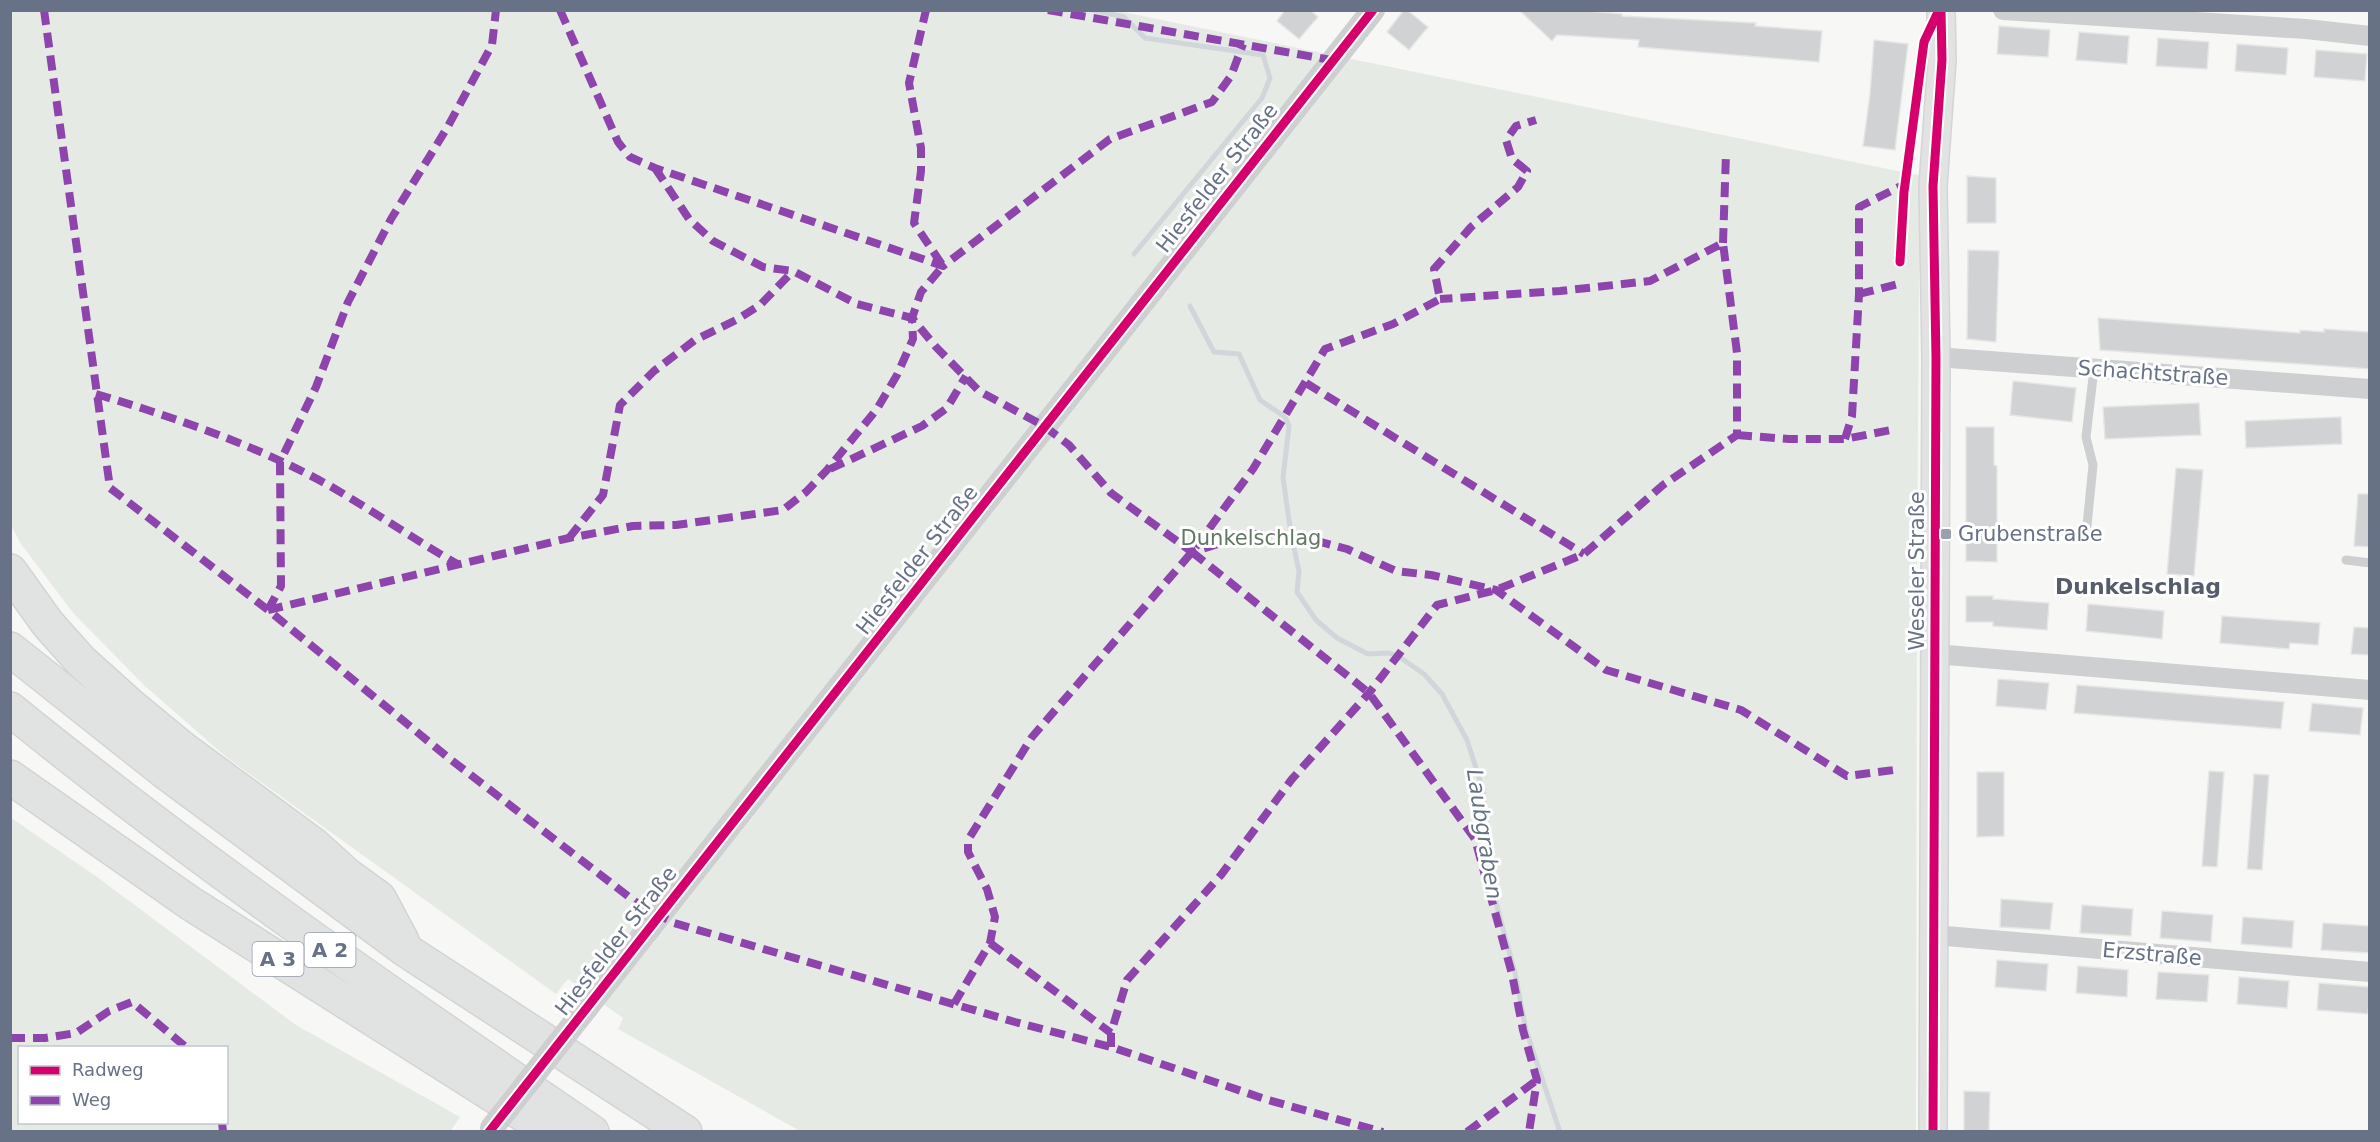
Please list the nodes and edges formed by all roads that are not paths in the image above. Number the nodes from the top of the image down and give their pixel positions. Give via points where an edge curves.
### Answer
1 (1372, 10) edge
2 (1941, 10) edge
3 (2003, 10) edge
4 (2370, 36) edge
5 (1936, 357) junction
6 (2094, 369) junction
7 (2370, 389) edge
8 (2086, 536) dead end
9 (2346, 560) dead end
10 (2370, 563) edge
11 (10, 571) edge
12 (10, 615) edge
13 (10, 649) edge
14 (1935, 654) junction
15 (2370, 690) edge
16 (10, 709) edge
17 (10, 777) edge
18 (346, 874) junction
19 (1934, 935) junction
20 (407, 951) junction
21 (2370, 972) edge
22 (490, 1130) edge
23 (551, 1131) edge
24 (592, 1131) edge
25 (685, 1131) edge
26 (1933, 1131) edge

1 - 22 street, Hiesfelder Straße, bridge
2 - 5 main road, Weseler Straße via 1942,60 1933,186
3 - 4 street
5 - 6 street, Schachtstraße
5 - 14 main road, Weseler Straße
6 - 7 street, Schachtstraße
6 - 8 lane via 2086,437 2092,465
9 - 10 lane
11 - 18 highway via 64,643 114,691
12 - 18 highway via 177,755 308,853
13 - 20 highway, A 2 via 165,772
14 - 15 street
14 - 19 main road, Weseler Straße
16 - 24 highway, A 2 via 264,904
17 - 23 highway, A 3 via 190,903
18 - 20 highway via 379,898
19 - 21 street, Erzstraße
19 - 26 main road, Weseler Straße
20 - 25 highway

